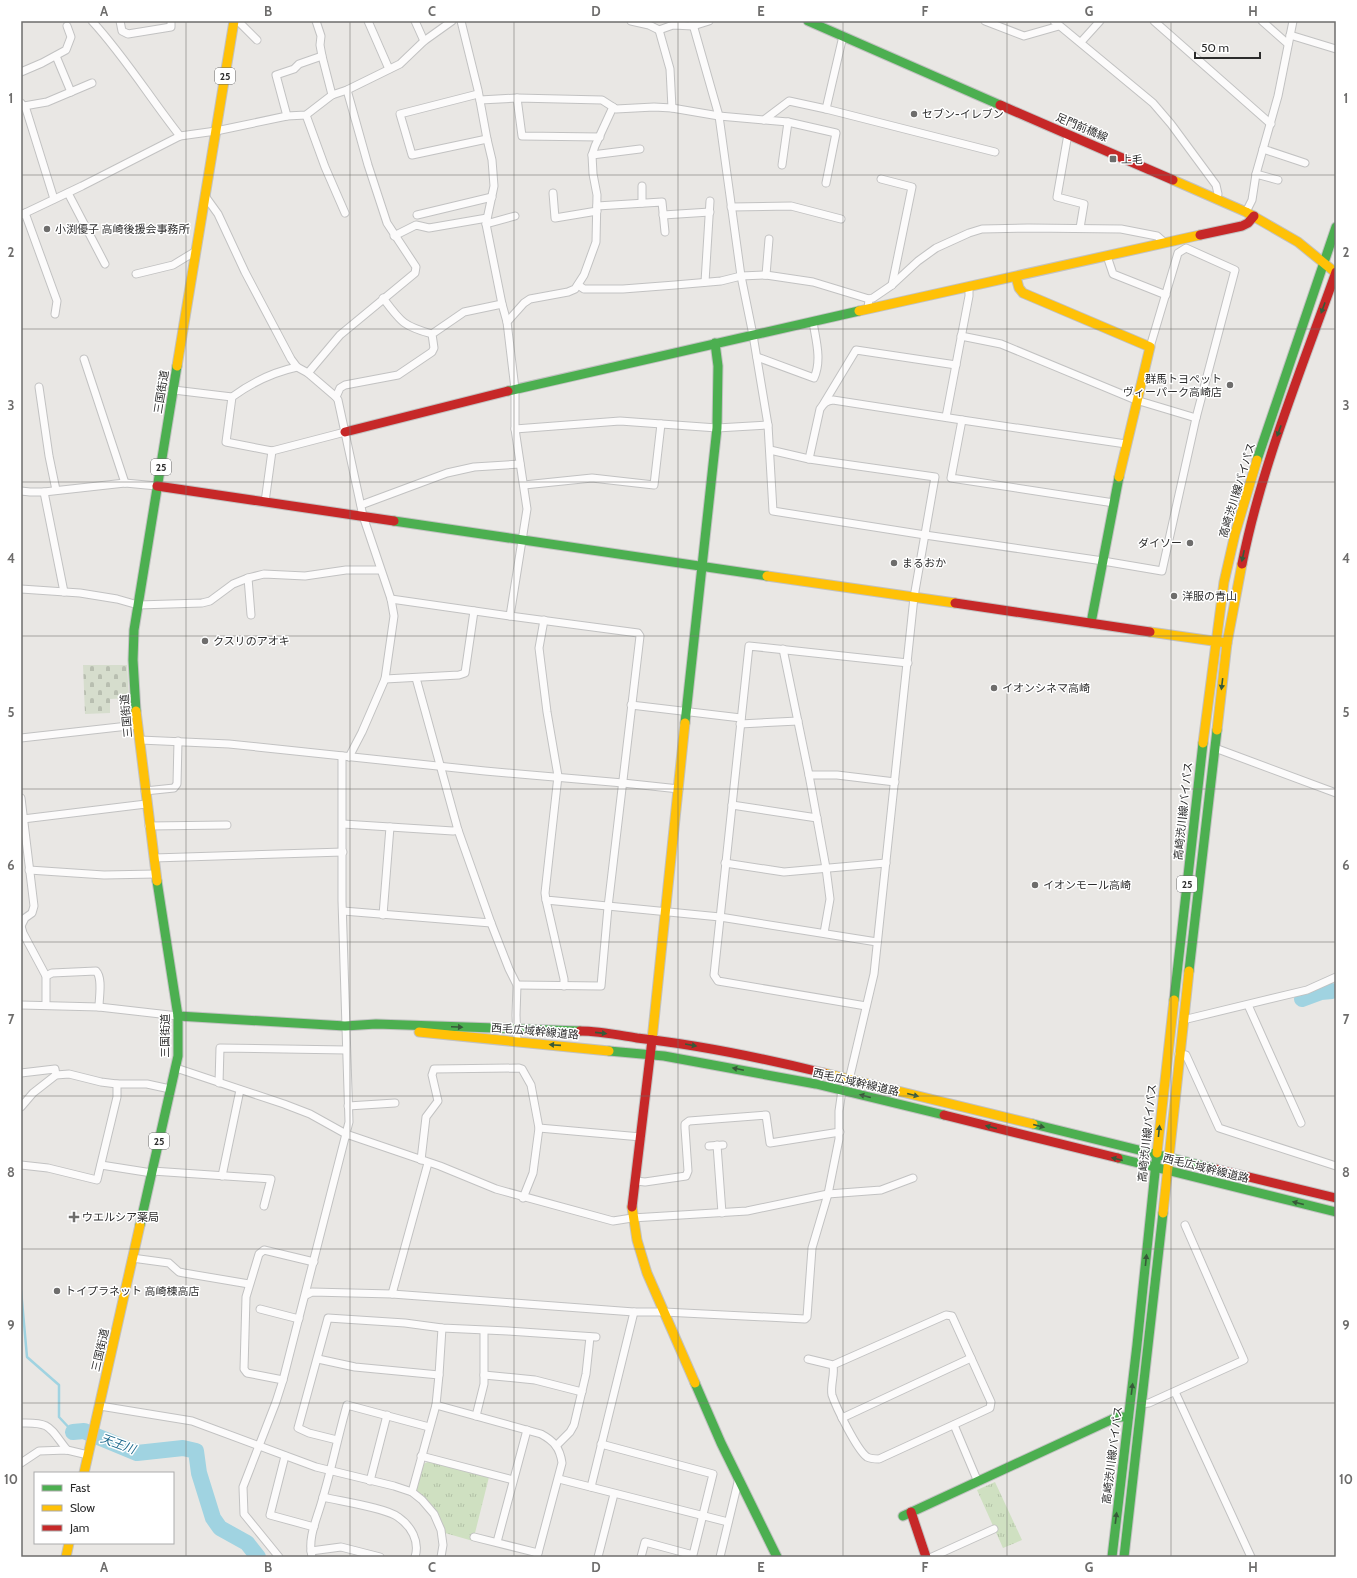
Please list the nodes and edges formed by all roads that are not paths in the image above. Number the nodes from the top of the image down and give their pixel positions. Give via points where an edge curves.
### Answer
1 (92, 21) edge
2 (120, 21) edge
3 (171, 21) edge
4 (234, 21) edge
5 (238, 21) edge
6 (316, 21) edge
7 (368, 21) edge
8 (415, 21) edge
9 (452, 21) edge
10 (461, 21) edge
11 (631, 21) edge
12 (709, 21) edge
13 (808, 21) edge
14 (985, 21) edge
15 (1100, 21) edge
16 (1154, 21) edge
17 (1262, 21) edge
18 (1293, 21) edge
19 (649, 23) edge
20 (693, 23) edge
21 (1057, 23) edge
22 (67, 26) dead end
23 (659, 30) junction
24 (1290, 35) junction
25 (843, 36) junction
26 (257, 40) dead end
27 (424, 41) junction
28 (1081, 42) junction
29 (1288, 44) junction
30 (1336, 49) edge
31 (56, 56) junction
32 (322, 56) junction
33 (389, 69) junction
34 (21, 72) edge
35 (92, 83) dead end
36 (347, 90) junction
37 (71, 92) junction
38 (332, 95) junction
39 (479, 97) junction
40 (517, 98) junction
41 (23, 104) edge
42 (613, 107) junction
43 (672, 108) junction
44 (826, 109) junction
45 (306, 115) junction
46 (287, 116) junction
47 (719, 116) junction
48 (764, 120) junction
49 (788, 122) junction
50 (1271, 124) junction
51 (216, 131) junction
52 (1068, 134) junction
53 (180, 136) junction
54 (600, 137) junction
55 (487, 139) junction
56 (1263, 148) junction
57 (640, 150) dead end
58 (995, 152) dead end
59 (592, 155) junction
60 (1304, 164) dead end
61 (782, 165) dead end
62 (1256, 174) junction
63 (881, 179) dead end
64 (1278, 180) dead end
65 (826, 183) dead end
66 (642, 186) dead end
67 (68, 193) junction
68 (553, 193) dead end
69 (205, 196) junction
70 (492, 197) junction
71 (1217, 198) junction
72 (54, 199) junction
73 (710, 201) dead end
74 (642, 203) junction
75 (731, 207) junction
76 (597, 209) junction
77 (710, 212) junction
78 (345, 213) dead end
79 (23, 214) edge
80 (1250, 214) junction
81 (417, 215) dead end
82 (663, 215) junction
83 (515, 216) dead end
84 (841, 219) dead end
85 (487, 221) junction
86 (1336, 227) edge
87 (1080, 228) junction
88 (665, 232) dead end
89 (394, 236) junction
90 (769, 239) dead end
91 (1165, 243) junction
92 (196, 251) junction
93 (1107, 256) junction
94 (1323, 263) junction
95 (105, 264) dead end
96 (1336, 273) edge
97 (136, 274) dead end
98 (766, 275) junction
99 (741, 276) junction
100 (1016, 277) junction
101 (706, 282) junction
102 (578, 285) junction
103 (892, 285) junction
104 (969, 287) junction
105 (1166, 295) junction
106 (384, 298) junction
107 (869, 299) junction
108 (502, 304) junction
109 (868, 310) junction
110 (55, 314) dead end
111 (507, 322) junction
112 (813, 322) junction
113 (432, 334) junction
114 (753, 335) junction
115 (961, 336) junction
116 (715, 343) junction
117 (1150, 347) junction
118 (757, 357) junction
119 (84, 359) dead end
120 (956, 365) junction
121 (297, 367) junction
122 (308, 373) junction
123 (39, 387) dead end
124 (515, 389) junction
125 (174, 390) junction
126 (232, 397) junction
127 (336, 397) junction
128 (1136, 400) junction
129 (824, 403) junction
130 (946, 417) junction
131 (1196, 418) junction
132 (962, 420) junction
133 (662, 424) junction
134 (768, 425) junction
135 (718, 428) junction
136 (515, 429) junction
137 (345, 432) junction
138 (1126, 444) junction
139 (770, 450) junction
140 (272, 451) junction
141 (809, 459) junction
142 (520, 464) junction
143 (125, 483) junction
144 (524, 485) junction
145 (157, 486) junction
146 (56, 490) junction
147 (21, 491) edge
148 (44, 492) junction
149 (265, 502) junction
150 (1114, 503) junction
151 (361, 505) junction
152 (363, 516) junction
153 (925, 535) junction
154 (522, 540) junction
155 (1103, 561) junction
156 (702, 565) junction
157 (380, 570) junction
158 (248, 578) junction
159 (21, 589) edge
160 (64, 592) junction
161 (914, 597) junction
162 (391, 600) junction
163 (138, 605) junction
164 (474, 611) junction
165 (251, 615) dead end
166 (510, 616) junction
167 (544, 620) junction
168 (1091, 623) junction
169 (1215, 641) junction
170 (1227, 643) junction
171 (783, 649) junction
172 (908, 664) junction
173 (416, 678) junction
174 (385, 679) junction
175 (631, 705) junction
176 (687, 712) junction
177 (740, 721) junction
178 (798, 721) junction
179 (137, 725) junction
180 (21, 738) edge
181 (140, 740) junction
182 (178, 741) junction
183 (1215, 748) junction
184 (346, 756) junction
185 (439, 766) junction
186 (809, 775) junction
187 (558, 776) junction
188 (895, 782) junction
189 (623, 783) junction
190 (679, 789) junction
191 (145, 791) junction
192 (1336, 793) edge
193 (21, 798) edge
194 (146, 804) junction
195 (732, 805) junction
196 (817, 818) junction
197 (23, 819) junction
198 (343, 824) junction
199 (227, 825) dead end
200 (149, 826) junction
201 (390, 827) junction
202 (458, 830) junction
203 (343, 852) junction
204 (154, 858) junction
205 (725, 863) junction
206 (886, 863) junction
207 (826, 868) junction
208 (29, 870) junction
209 (156, 874) junction
210 (546, 900) junction
211 (608, 907) junction
212 (343, 911) junction
213 (664, 912) junction
214 (384, 914) junction
215 (720, 918) junction
216 (491, 922) junction
217 (21, 926) edge
218 (824, 933) junction
219 (878, 942) junction
220 (46, 976) junction
221 (1336, 977) edge
222 (517, 985) junction
223 (564, 986) junction
224 (46, 1004) junction
225 (21, 1005) edge
226 (1248, 1005) junction
227 (99, 1006) junction
228 (866, 1006) junction
229 (178, 1016) junction
230 (1183, 1020) junction
231 (362, 1025) junction
232 (345, 1026) junction
233 (516, 1030) junction
234 (652, 1039) junction
235 (517, 1042) junction
236 (346, 1050) junction
237 (650, 1054) junction
238 (1179, 1054) junction
239 (176, 1068) junction
240 (21, 1073) edge
241 (56, 1075) junction
242 (849, 1080) junction
243 (218, 1083) junction
244 (117, 1084) junction
245 (170, 1089) junction
246 (240, 1090) junction
247 (842, 1090) junction
248 (395, 1103) dead end
249 (348, 1106) junction
250 (21, 1107) edge
251 (1301, 1123) dead end
252 (539, 1128) junction
253 (840, 1132) junction
254 (346, 1134) junction
255 (641, 1137) junction
256 (709, 1146) dead end
257 (1157, 1154) junction
258 (1169, 1157) junction
259 (424, 1161) junction
260 (21, 1165) edge
261 (101, 1165) junction
262 (1336, 1166) edge
263 (1155, 1168) junction
264 (1168, 1171) junction
265 (152, 1172) junction
266 (222, 1176) junction
267 (913, 1178) dead end
268 (636, 1181) junction
269 (828, 1194) junction
270 (523, 1198) junction
271 (1336, 1198) edge
272 (264, 1206) dead end
273 (1336, 1212) edge
274 (722, 1213) junction
275 (632, 1218) junction
276 (1185, 1225) dead end
277 (132, 1258) junction
278 (314, 1262) junction
279 (249, 1284) junction
280 (392, 1294) junction
281 (306, 1295) junction
282 (260, 1309) dead end
283 (634, 1312) junction
284 (664, 1312) junction
285 (299, 1319) junction
286 (442, 1328) junction
287 (484, 1331) junction
288 (971, 1358) junction
289 (318, 1359) junction
290 (808, 1360) dead end
291 (833, 1365) junction
292 (439, 1375) junction
293 (484, 1375) junction
294 (283, 1380) junction
295 (582, 1392) junction
296 (1175, 1392) junction
297 (1141, 1404) junction
298 (436, 1405) junction
299 (100, 1406) junction
300 (387, 1416) junction
301 (476, 1416) junction
302 (1128, 1417) junction
303 (842, 1418) junction
304 (21, 1423) edge
305 (954, 1425) junction
306 (429, 1427) junction
307 (527, 1430) junction
308 (337, 1440) junction
309 (601, 1444) junction
310 (259, 1446) junction
311 (556, 1446) junction
312 (67, 1450) junction
313 (88, 1456) junction
314 (285, 1456) junction
315 (421, 1456) junction
316 (21, 1463) edge
317 (329, 1471) junction
318 (84, 1472) edge
319 (559, 1478) junction
320 (739, 1478) junction
321 (513, 1480) junction
322 (370, 1481) junction
323 (978, 1482) junction
324 (591, 1487) junction
325 (412, 1492) junction
326 (614, 1494) junction
327 (323, 1498) junction
328 (703, 1516) junction
329 (728, 1522) junction
330 (314, 1527) junction
331 (994, 1529) dead end
332 (474, 1537) dead end
333 (497, 1542) junction
334 (69, 1544) edge
335 (311, 1554) edge
336 (538, 1555) edge
337 (66, 1557) edge
338 (279, 1557) edge
339 (380, 1557) edge
340 (415, 1557) edge
341 (441, 1557) edge
342 (598, 1557) edge
343 (642, 1557) edge
344 (720, 1557) edge
345 (777, 1557) edge
346 (926, 1557) edge
347 (932, 1557) edge
348 (1112, 1557) edge
349 (1124, 1557) edge
350 (1251, 1557) edge

1 - 53 street via 112,43
2 - 3 street via 122,31 128,34 171,27
4 - 51 street, 三国街道 / 25
5 - 26 street
6 - 32 street via 321,36
7 - 33 street
8 - 27 street
9 - 27 street
10 - 39 street
11 - 19 street
12 - 20 street
13 - 25 street, 足門前橋線
14 - 21 street via 1024,36
15 - 28 street
16 - 50 street
17 - 29 street
18 - 24 street
19 - 23 street
20 - 23 street via 673,25
20 - 47 street
21 - 28 street
22 - 31 street via 71,37 66,50
23 - 43 street via 670,69
24 - 29 street
24 - 30 street
25 - 44 street
25 - 52 street, 足門前橋線
27 - 33 street via 400,64
28 - 71 street via 1145,95 1163,114 1216,185
29 - 50 street
31 - 34 street
31 - 37 street
32 - 38 street
32 - 46 street via 276,75
33 - 36 street
35 - 37 street
36 - 38 street
36 - 89 street via 387,223
37 - 41 street via 47,102
38 - 45 street
39 - 40 street
39 - 55 street
39 - 55 street via 400,114 412,155
40 - 42 street via 602,100
40 - 54 street via 522,136
41 - 72 street
42 - 43 street
42 - 54 street
43 - 47 street
44 - 48 street via 789,101
44 - 58 street
45 - 46 street
45 - 78 street
46 - 51 street
47 - 48 street
47 - 75 street
48 - 49 street
49 - 61 street
49 - 65 street via 836,132
50 - 56 street
51 - 53 street
51 - 69 street, 三国街道 / 25
52 - 71 street, 足門前橋線
52 - 87 street via 1057,197 1084,204
53 - 67 street
54 - 59 street
55 - 70 street via 494,179
56 - 60 street
56 - 62 street
57 - 59 street
59 - 76 street
62 - 64 street
62 - 80 street
63 - 103 street via 912,187
66 - 74 street
67 - 72 street
67 - 95 street
68 - 76 street via 555,218
69 - 92 street, 三国街道 / 25
69 - 121 street via 218,214 245,272
70 - 81 street
70 - 85 street
71 - 80 street, 足門前橋線
72 - 79 street
73 - 77 street
74 - 76 street
74 - 82 street via 662,202
75 - 84 street via 791,206
75 - 99 street
76 - 102 street via 596,242
77 - 82 street
77 - 101 street
79 - 110 street via 57,301
80 - 91 street via 1248,223 1242,226
80 - 94 street, 足門前橋線 via 1298,242
82 - 88 street
83 - 85 street
85 - 89 street via 429,228 416,225
85 - 108 street
86 - 94 street, 高崎渋川線バイパス / 25
87 - 91 street via 1135,231 1157,236
87 - 103 street via 982,229 936,248
89 - 106 street via 416,267 415,273
90 - 98 street
91 - 93 street
92 - 97 street via 173,266
92 - 125 street, 三国街道 / 25
93 - 100 street
93 - 105 street via 1113,274
94 - 96 street, 足門前橋線
94 - 169 street, 高崎渋川線バイパス / 25 via 1249,484 1224,582
96 -> 170 street, 高崎渋川線バイパス / 25 via 1261,487 1247,540
98 - 99 street
98 - 107 street via 813,282
99 - 101 street
99 - 114 street
100 - 104 street
100 - 117 street via 1023,293
101 - 102 street via 584,290
102 - 111 street via 568,292 530,299
103 - 107 street
104 - 109 street
104 - 115 street
105 - 117 street
105 - 131 street via 1178,253 1186,248 1236,270
106 - 113 street via 405,324
106 - 122 street via 340,335
107 - 109 street
108 - 111 street
108 - 113 street via 464,312
109 - 112 street
111 - 124 street
112 - 114 street
112 - 118 street via 819,362 814,378
113 - 127 street via 432,352 398,375 345,384
114 - 116 street
114 - 118 street
115 - 120 street
115 - 128 street via 1000,344
116 - 124 street
116 - 135 street via 718,366
117 - 128 street
118 - 134 street
119 - 143 street
120 - 129 street via 856,350
120 - 130 street
121 - 122 street
121 - 126 street via 265,377
122 - 127 street
123 - 146 street
124 - 136 street
124 - 137 street
125 - 126 street
125 - 145 street, 三国街道 / 25
126 - 140 street via 226,442
127 - 137 street
128 - 131 street
128 - 138 street
129 - 130 street via 833,400
129 - 141 street via 820,409
130 - 132 street
131 - 155 street via 1162,571
132 - 138 street
132 - 150 street via 951,478
133 - 135 street
133 - 136 street via 620,421
133 - 144 street via 654,485 592,478
134 - 135 street
134 - 139 street
135 - 156 street
136 - 142 street
137 - 140 street
137 - 151 street
138 - 150 street
139 - 141 street
139 - 153 street via 773,511
140 - 149 street
141 - 153 street via 935,477
142 - 144 street
142 - 151 street via 474,467 447,473
143 - 145 street
143 - 146 street
144 - 154 street via 527,509
145 - 149 street
145 - 163 street, 三国街道 / 25
146 - 148 street
147 - 148 street
148 - 160 street
149 - 152 street
150 - 155 street
151 - 152 street
152 - 154 street
152 - 157 street
153 - 155 street
153 - 161 street
154 - 156 street
154 - 166 street
155 - 168 street
156 - 161 street
156 - 176 street
157 - 158 street via 346,570 305,576 264,574
157 - 162 street
158 - 163 street via 233,584 210,601 202,603
158 - 165 street
159 - 160 street
160 - 163 street via 117,599
161 - 168 street
161 - 172 street
162 - 164 street
162 - 174 street via 394,616
163 - 179 street, 三国街道 / 25 via 134,630
164 - 166 street
164 - 173 street via 465,673
166 - 167 street
167 - 175 street via 638,633 640,636
167 - 187 street via 539,648 546,712
168 - 169 street
169 - 170 street
257 -> 169 street, 高崎渋川線バイパス / 25
170 -> 183 street, 高崎渋川線バイパス / 25
171 - 172 street
171 - 177 street via 749,646
171 - 178 street
172 - 188 street
173 - 174 street
173 - 185 street
174 - 184 street via 362,732
175 - 176 street
175 - 189 street
176 - 177 street
176 - 190 street
177 - 178 street
177 - 195 street
178 - 186 street
179 - 180 street
179 - 181 street, 三国街道 / 25
181 - 182 street
181 - 191 street, 三国街道 / 25
182 - 184 street
182 - 191 street via 177,784 174,788
183 - 192 street
183 - 230 street, 高崎渋川線バイパス / 25
184 - 185 street
184 - 198 street
185 - 187 street
185 - 202 street
186 - 188 street
186 - 196 street
187 - 189 street
187 - 210 street
188 - 206 street
189 - 190 street
189 - 211 street
190 - 213 street
191 - 194 street, 三国街道 / 25
193 - 197 street
194 - 197 street
194 - 200 street, 三国街道 / 25
195 - 196 street
195 - 205 street
196 - 207 street
197 - 208 street
198 - 201 street
198 - 203 street
199 - 200 street
200 - 204 street, 三国街道 / 25
201 - 202 street
201 - 214 street
202 - 216 street
203 - 204 street
203 - 212 street
204 - 209 street, 三国街道 / 25
205 - 207 street via 784,872
205 - 215 street
206 - 207 street
206 - 219 street
207 - 218 street via 830,899
208 - 209 street via 104,875
208 - 217 street via 34,906 32,913 25,918
209 - 229 street, 三国街道 / 25
210 - 211 street
210 - 223 street
211 - 213 street
211 - 223 street via 601,986
212 - 214 street
212 - 232 street
213 - 215 street
213 - 234 street
214 - 216 street
215 - 218 street
215 - 228 street via 714,975 718,980
216 - 222 street
217 - 220 street
218 - 219 street
219 - 228 street
220 - 224 street
220 - 227 street via 52,973 96,971 100,978
221 - 226 street via 1307,990
222 - 223 street
222 - 233 street
224 - 225 street
224 - 227 street
226 - 230 street
226 - 251 street
227 - 229 street
228 - 242 street
229 - 232 street, 西毛広域幹線道路
229 - 239 street, 三国街道 / 25
230 - 238 street, 高崎渋川線バイパス / 25
231 - 232 street, 西毛広域幹線道路
231 -> 233 street, 西毛広域幹線道路
231 - 235 street, 西毛広域幹線道路
232 - 236 street
233 -> 234 street, 西毛広域幹線道路 via 585,1031
233 - 235 street
234 - 237 street
234 -> 242 street, 西毛広域幹線道路 via 774,1061
237 -> 235 street, 西毛広域幹線道路
236 - 243 street via 220,1048
236 - 249 street
247 -> 237 street, 西毛広域幹線道路 via 720,1065
237 - 255 street
238 - 258 street, 高崎渋川線バイパス / 25
238 - 262 street via 1186,1055 1219,1128
239 - 243 street
239 - 245 street, 三国街道 / 25
240 - 241 street via 55,1069
241 - 244 street via 69,1074
241 - 250 street via 33,1093
242 -> 257 street, 西毛広域幹線道路
243 - 246 street
244 - 245 street via 147,1084
244 - 261 street via 117,1097
245 - 265 street, 三国街道 / 25
246 - 254 street via 310,1114
246 - 266 street
247 - 253 street
263 -> 247 street, 西毛広域幹線道路
248 - 249 street
249 - 254 street via 349,1122
252 - 255 street
252 - 259 street via 531,1085 522,1069 434,1069 432,1075 438,1101 426,1117
252 - 270 street via 534,1173
253 - 268 street via 770,1143 766,1115 690,1121 684,1128 688,1171 686,1176
253 - 269 street
254 - 259 street
254 - 278 street
255 - 268 street
256 - 274 street via 720,1145
257 - 258 street, 西毛広域幹線道路
257 - 263 street, 高崎渋川線バイパス / 25
258 - 264 street, 高崎渋川線バイパス / 25
258 - 271 street, 西毛広域幹線道路
259 - 270 street
259 - 280 street
260 - 261 street via 48,1168 97,1180
261 - 265 street
263 - 264 street, 西毛広域幹線道路
302 -> 263 street, 高崎渋川線バイパス / 25
273 -> 264 street, 西毛広域幹線道路
264 - 297 street, 高崎渋川線バイパス / 25
265 - 266 street
265 - 277 street, 三国街道 / 25
266 - 272 street via 271,1179
267 - 269 street via 880,1190
268 - 275 street
269 - 274 street via 747,1211
269 - 284 street via 812,1248 805,1319
270 - 275 street via 613,1221
274 - 275 street
275 - 284 street via 648,1274
276 - 296 street via 1244,1360
277 - 279 street via 169,1263 179,1272
277 - 299 street, 三国街道 / 25
278 - 279 street via 264,1250 259,1254
278 - 281 street
279 - 294 street via 246,1297 244,1369 247,1373
280 - 281 street via 312,1292
280 - 283 street
281 - 285 street
282 - 285 street
283 - 284 street
283 - 309 street
284 - 320 street
285 - 294 street
286 - 287 street
286 - 289 street via 328,1318
286 - 292 street
287 - 293 street
287 - 295 street via 593,1337
288 - 291 street via 952,1316 946,1314
288 - 303 street
288 - 305 street via 991,1402 990,1408
289 - 292 street via 355,1367
289 - 308 street via 298,1428
290 - 291 street
291 - 303 street via 832,1395
292 - 298 street
293 - 295 street via 535,1380
293 - 301 street
294 - 310 street
295 - 311 street via 574,1425
296 - 297 street via 1150,1403
296 - 350 street
297 - 349 street, 高崎渋川線バイパス / 25
298 - 301 street
298 - 306 street
299 - 310 street via 192,1421
299 - 313 street, 25
300 - 306 street
300 - 308 street via 347,1405
300 - 322 street
301 - 307 street
302 - 323 street via 1117,1417
348 -> 302 street, 高崎渋川線バイパス / 25
303 - 305 street via 859,1448 873,1459 879,1459
304 - 312 street via 39,1422 47,1425
305 - 323 street
306 - 315 street
307 - 311 street via 541,1434
307 - 321 street
308 - 317 street
309 - 324 street
309 - 328 street via 713,1474
310 - 314 street
310 - 338 street via 243,1487 244,1514
311 - 319 street via 559,1448 562,1463
312 - 313 street
312 - 316 street via 39,1451
313 - 318 street, 25
314 - 317 street
314 - 330 street via 270,1515
315 - 321 street
315 - 325 street
317 - 322 street
317 - 327 street
319 - 324 street
319 - 336 street
320 - 329 street
320 - 345 street
321 - 333 street
322 - 325 street
323 - 346 street via 907,1514
324 - 326 street
325 - 341 street via 434,1514 439,1525 443,1545
326 - 328 street
326 - 342 street
327 - 330 street
327 - 340 street via 398,1516 409,1527 415,1539
328 - 329 street
328 - 343 street via 693,1555 645,1542
329 - 344 street
330 - 335 street via 310,1542
331 - 347 street
332 - 333 street
333 - 336 street
334 - 337 street
335 - 339 street via 341,1547

